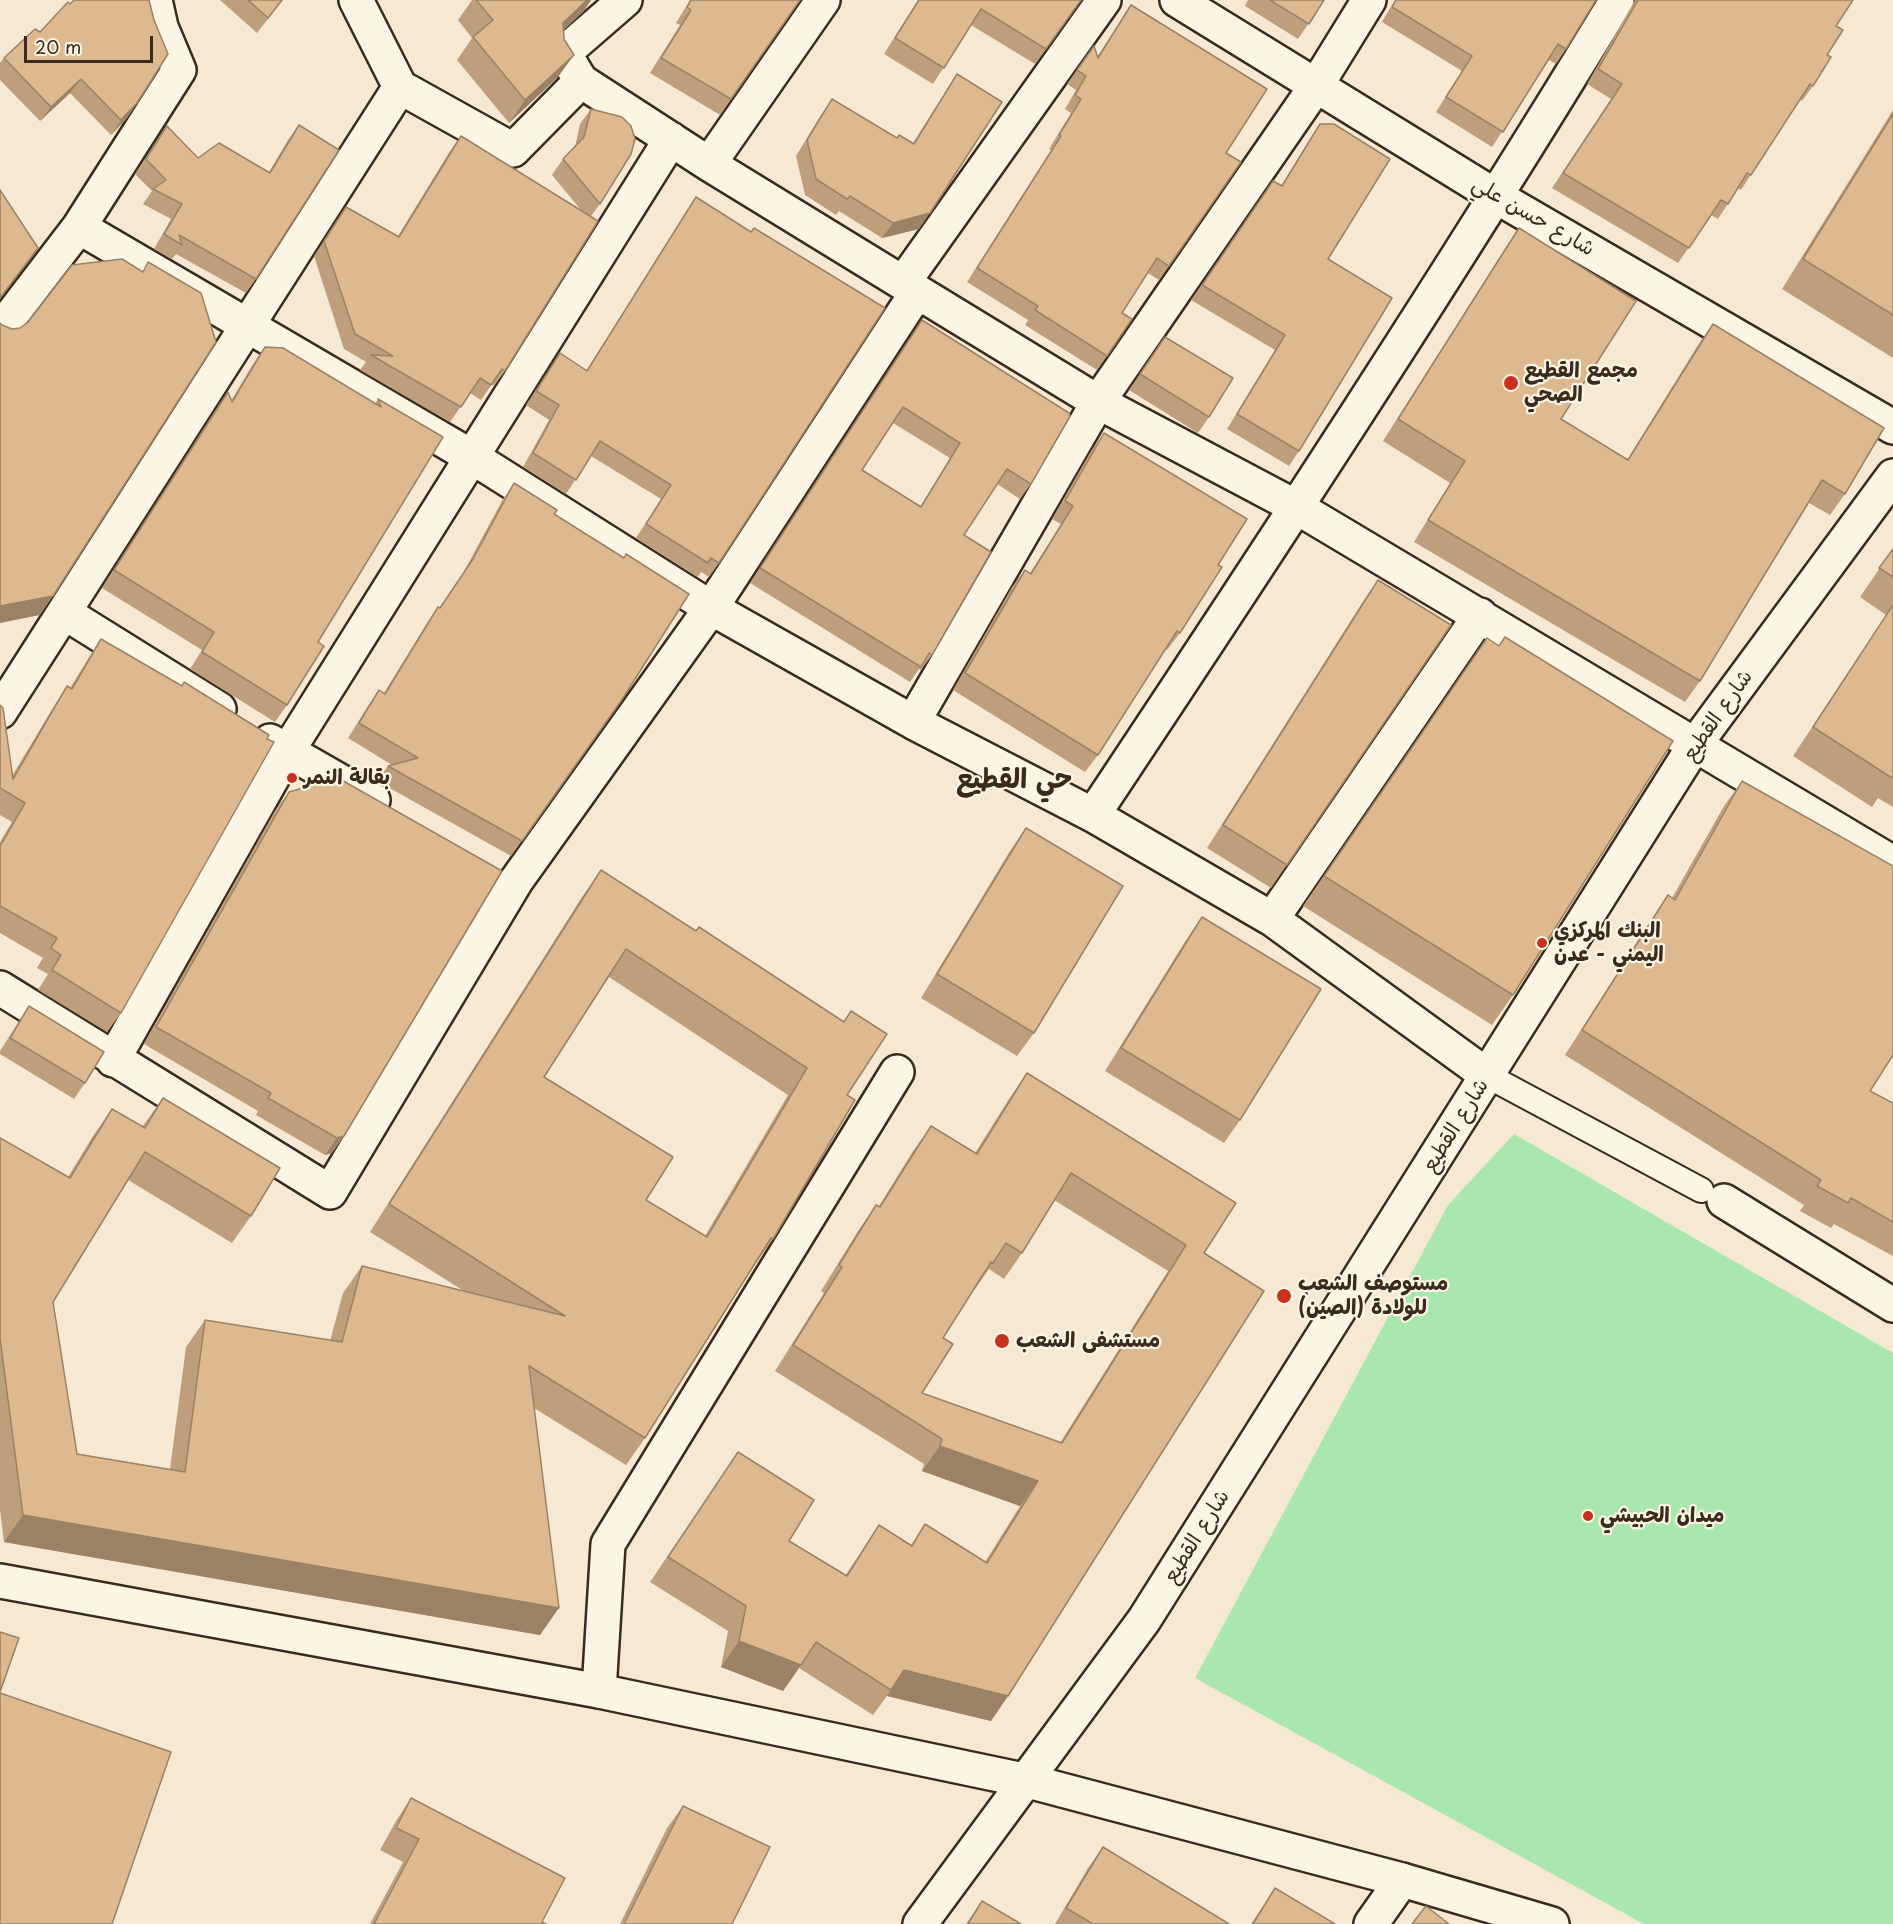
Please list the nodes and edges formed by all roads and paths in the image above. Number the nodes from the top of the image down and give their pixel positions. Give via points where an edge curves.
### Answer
1 (155, 0) edge
2 (356, 0) edge
3 (625, 0) edge
4 (823, 0) edge
5 (1104, 0) edge
6 (1177, 0) edge
7 (1369, 0) edge
8 (1617, 0) edge
9 (581, 81) junction
10 (1316, 86) junction
11 (400, 87) junction
12 (671, 139) junction
13 (709, 164) junction
14 (1497, 197) junction
15 (79, 227) junction
16 (910, 287) junction
17 (249, 326) junction
18 (0, 330) edge
19 (1098, 402) junction
20 (1893, 427) edge
21 (472, 457) junction
22 (1893, 476) edge
23 (1298, 508) junction
24 (711, 608) junction
25 (65, 613) junction
26 (1480, 615) junction
27 (10, 672) edge
28 (0, 712) edge
29 (913, 722) junction
30 (1695, 746) junction
31 (287, 752) junction
32 (1093, 815) junction
33 (402, 816) edge
34 (1893, 863) edge
35 (485, 864) edge
36 (516, 881) junction
37 (1272, 919) junction
38 (0, 988) edge
39 (113, 1060) junction
40 (897, 1072) dead end
41 (1488, 1076) junction
42 (1713, 1196) joint
43 (1893, 1305) edge
44 (0, 1581) edge
45 (599, 1691) junction
46 (1028, 1782) junction
47 (1402, 1880) junction
48 (920, 1924) edge
49 (1371, 1924) edge
50 (1552, 1924) edge

1 - 15 street via 161,27 179,70
2 - 11 street
3 - 9 street via 564,53
4 - 13 street
5 - 16 street
6 - 10 street, شارع حسن علي
7 - 10 street
8 - 14 street
9 - 11 street via 513,150
9 - 12 street
10 - 14 street, شارع حسن علي
10 - 19 street
11 - 17 street
12 - 13 street
12 - 21 street
13 - 16 street
14 - 20 street, شارع حسن علي
14 - 23 street
15 - 17 street
15 - 18 street
16 - 19 street
16 - 24 street
17 - 21 street
17 - 25 street
19 - 23 street
19 - 29 street
21 - 24 street
21 - 31 street
22 - 30 street, شارع القطيع
23 - 26 street
23 - 32 street
24 - 29 street
24 - 36 street
25 - 27 street
25 - 31 street
26 - 30 street
26 - 37 street
27 - 28 street
29 - 32 street
30 - 34 street
30 - 41 street, شارع القطيع
31 - 33 street
31 - 39 street
32 - 37 street
35 - 36 street
36 - 39 street via 330,1192
37 - 41 street
38 - 39 street
40 - 45 street via 608,1544
41 - 42 lane
41 - 46 street, شارع القطيع via 1144,1620
42 - 43 street
44 - 45 street
45 - 46 street
46 - 47 street
46 - 48 street, شارع القطيع
47 - 49 street
47 - 50 street

